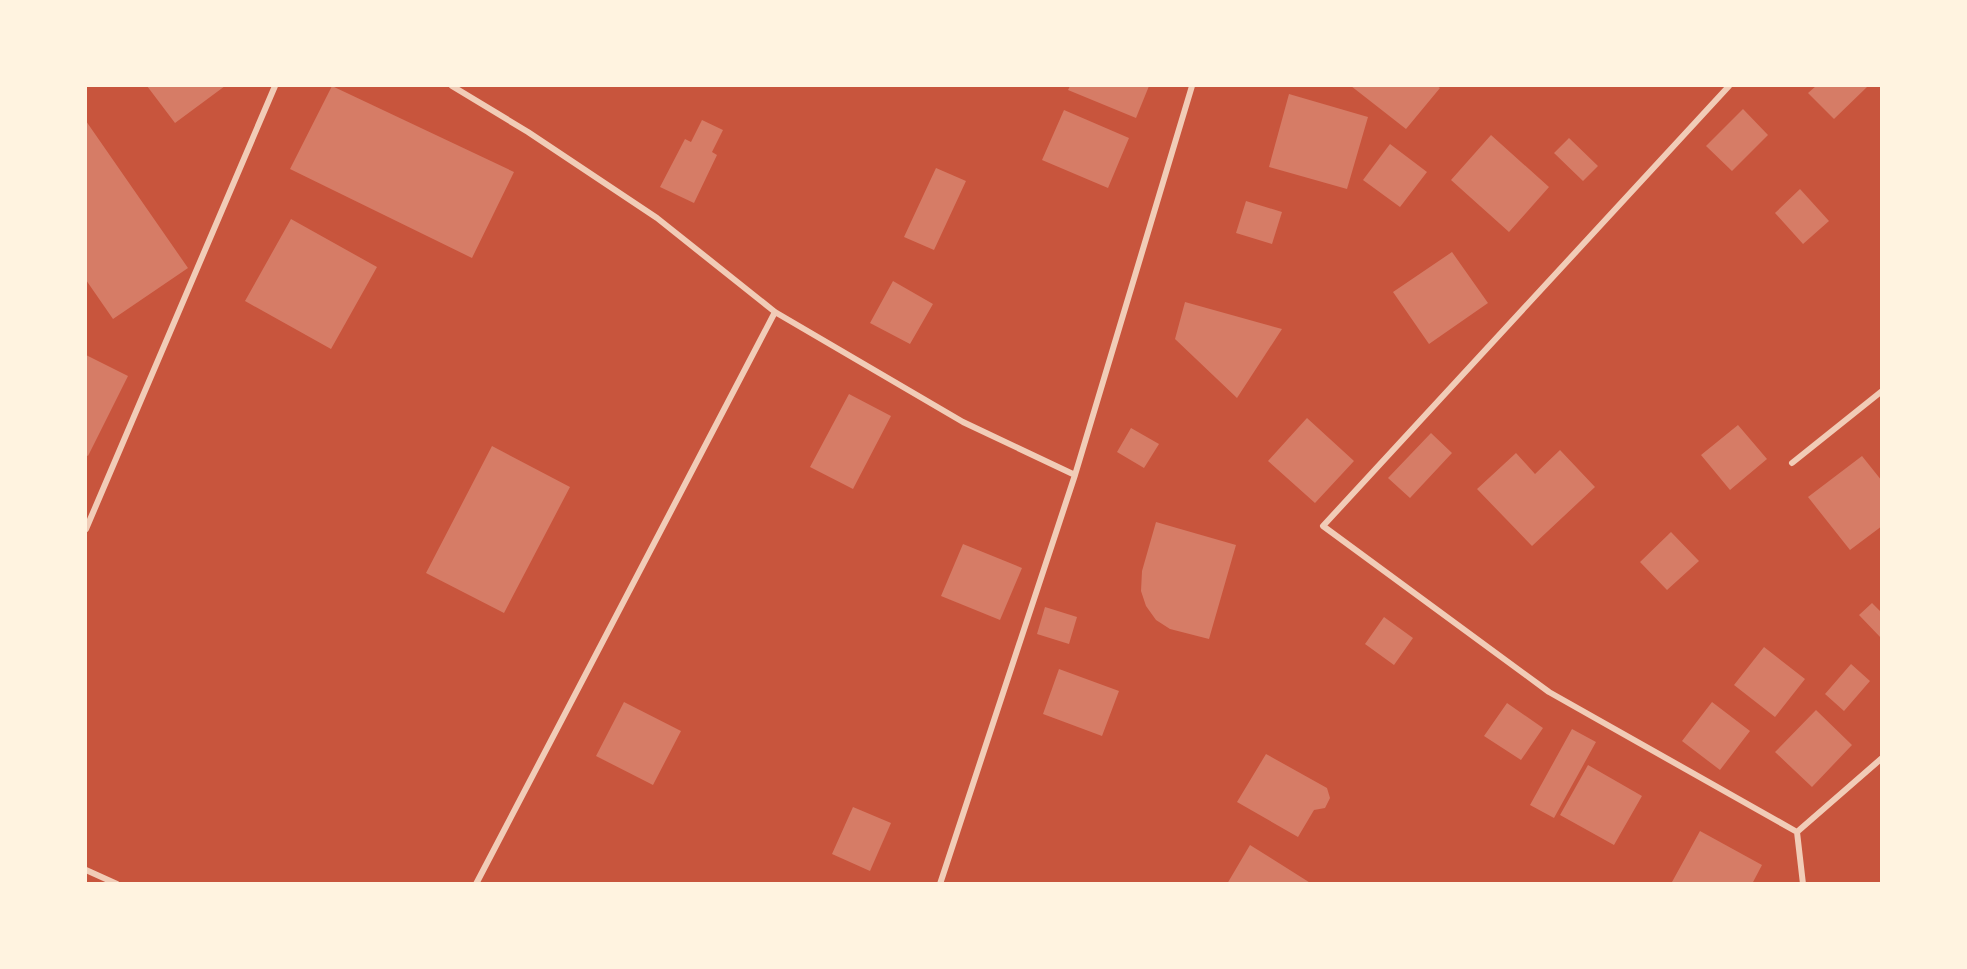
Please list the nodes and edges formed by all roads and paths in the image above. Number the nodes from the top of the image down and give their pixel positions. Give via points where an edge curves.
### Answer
1 (276, 86) edge
2 (452, 86) edge
3 (1192, 86) edge
4 (1729, 86) edge
5 (775, 312) junction
6 (1881, 391) edge
7 (1792, 463) dead end
8 (1075, 475) junction
9 (86, 529) edge
10 (1881, 758) edge
11 (1797, 832) junction
12 (86, 870) edge
13 (117, 884) edge
14 (476, 884) edge
15 (940, 884) edge
16 (1803, 884) edge

1 - 9 street
2 - 5 street via 657,218
3 - 8 street
4 - 11 street via 1323,526 1549,692
5 - 8 street via 963,422
5 - 14 street
6 - 7 street
8 - 15 street
10 - 11 street
11 - 16 street
12 - 13 street

